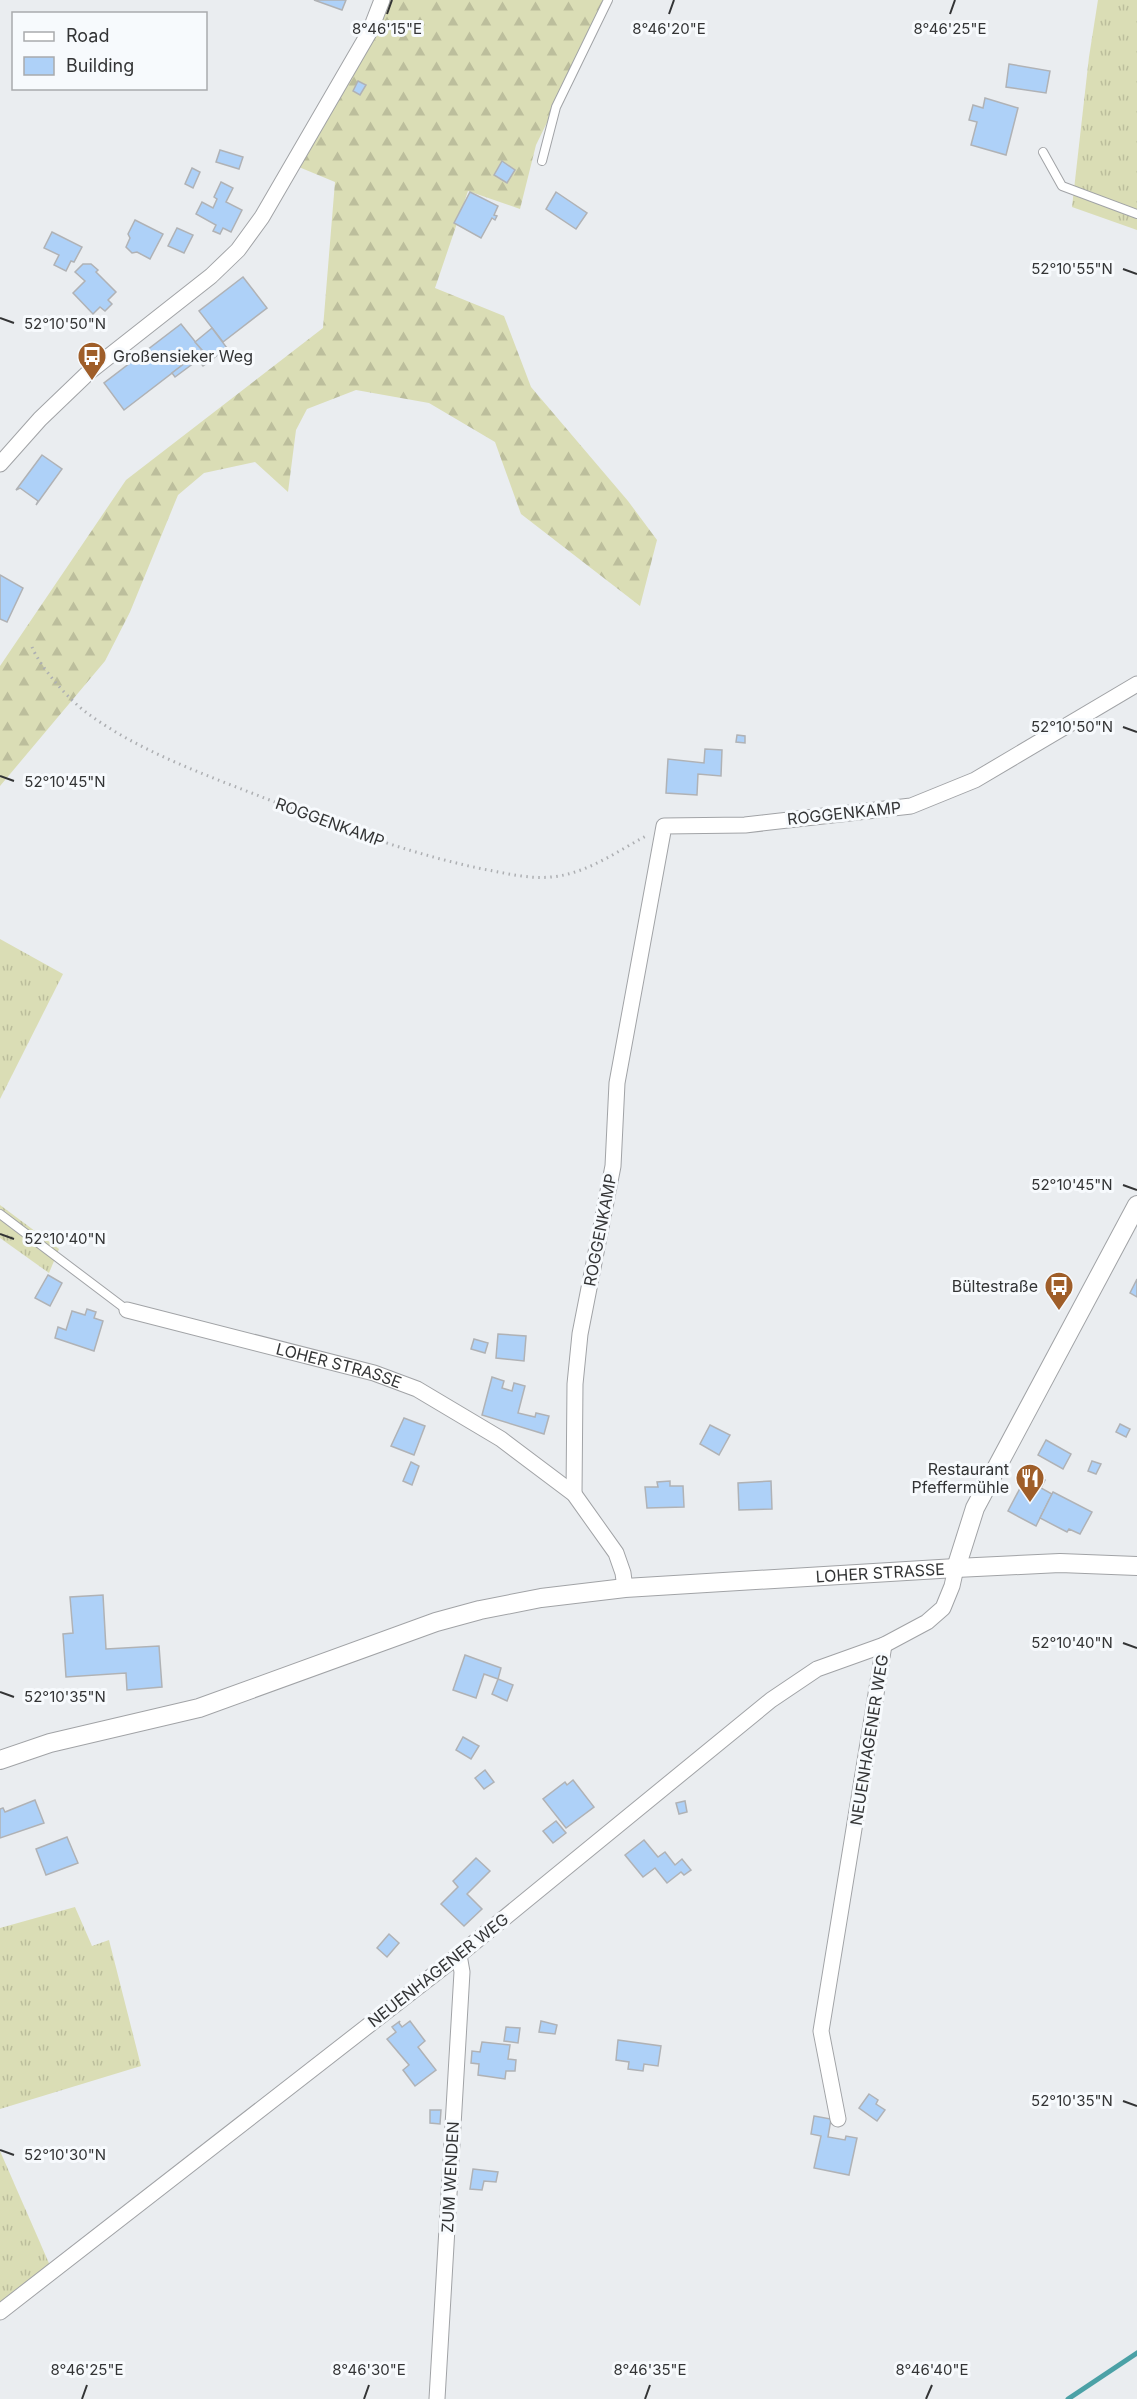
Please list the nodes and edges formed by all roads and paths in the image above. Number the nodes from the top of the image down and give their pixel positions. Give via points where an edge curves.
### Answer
1 (382, 0) edge
2 (608, 0) edge
3 (1043, 152) dead end
4 (542, 161) dead end
5 (1137, 214) edge
6 (0, 464) edge
7 (32, 647) dead end
8 (1137, 684) edge
9 (664, 826) junction
10 (1137, 1205) edge
11 (0, 1215) edge
12 (127, 1310) joint
13 (574, 1494) junction
14 (1137, 1566) edge
15 (956, 1568) junction
16 (625, 1588) junction
17 (884, 1645) junction
18 (0, 1760) edge
19 (459, 1955) junction
20 (838, 2118) dead end
21 (0, 2312) edge
22 (437, 2399) edge

1 - 6 street via 370,31 262,217 238,250 211,276 89,372 40,418
2 - 4 lane via 556,107
3 - 5 lane via 1062,186
7 - 9 path, ROGGENKAMP via 38,662 84,711 143,747 321,820 461,864 528,877 553,877 592,866
8 - 9 street, ROGGENKAMP via 975,780 911,806 745,825
9 - 13 street, ROGGENKAMP via 617,1083 613,1166 580,1334 575,1384
10 - 15 street via 975,1508
11 - 12 lane, LOHER STRASSE
12 - 13 street, LOHER STRASSE via 374,1373 417,1389 501,1439
13 - 16 street, LOHER STRASSE via 616,1553
14 - 15 street, LOHER STRASSE via 1060,1563
15 - 16 street, LOHER STRASSE
15 - 17 street, NEUENHAGENER WEG via 943,1608 927,1622
16 - 18 street, LOHER STRASSE via 541,1598 436,1622 199,1708 50,1743
17 - 19 street, NEUENHAGENER WEG via 818,1669 771,1700
17 - 20 street, NEUENHAGENER WEG via 821,2031
19 - 21 street, NEUENHAGENER WEG
19 - 22 street, ZUM WENDEN via 462,1972

